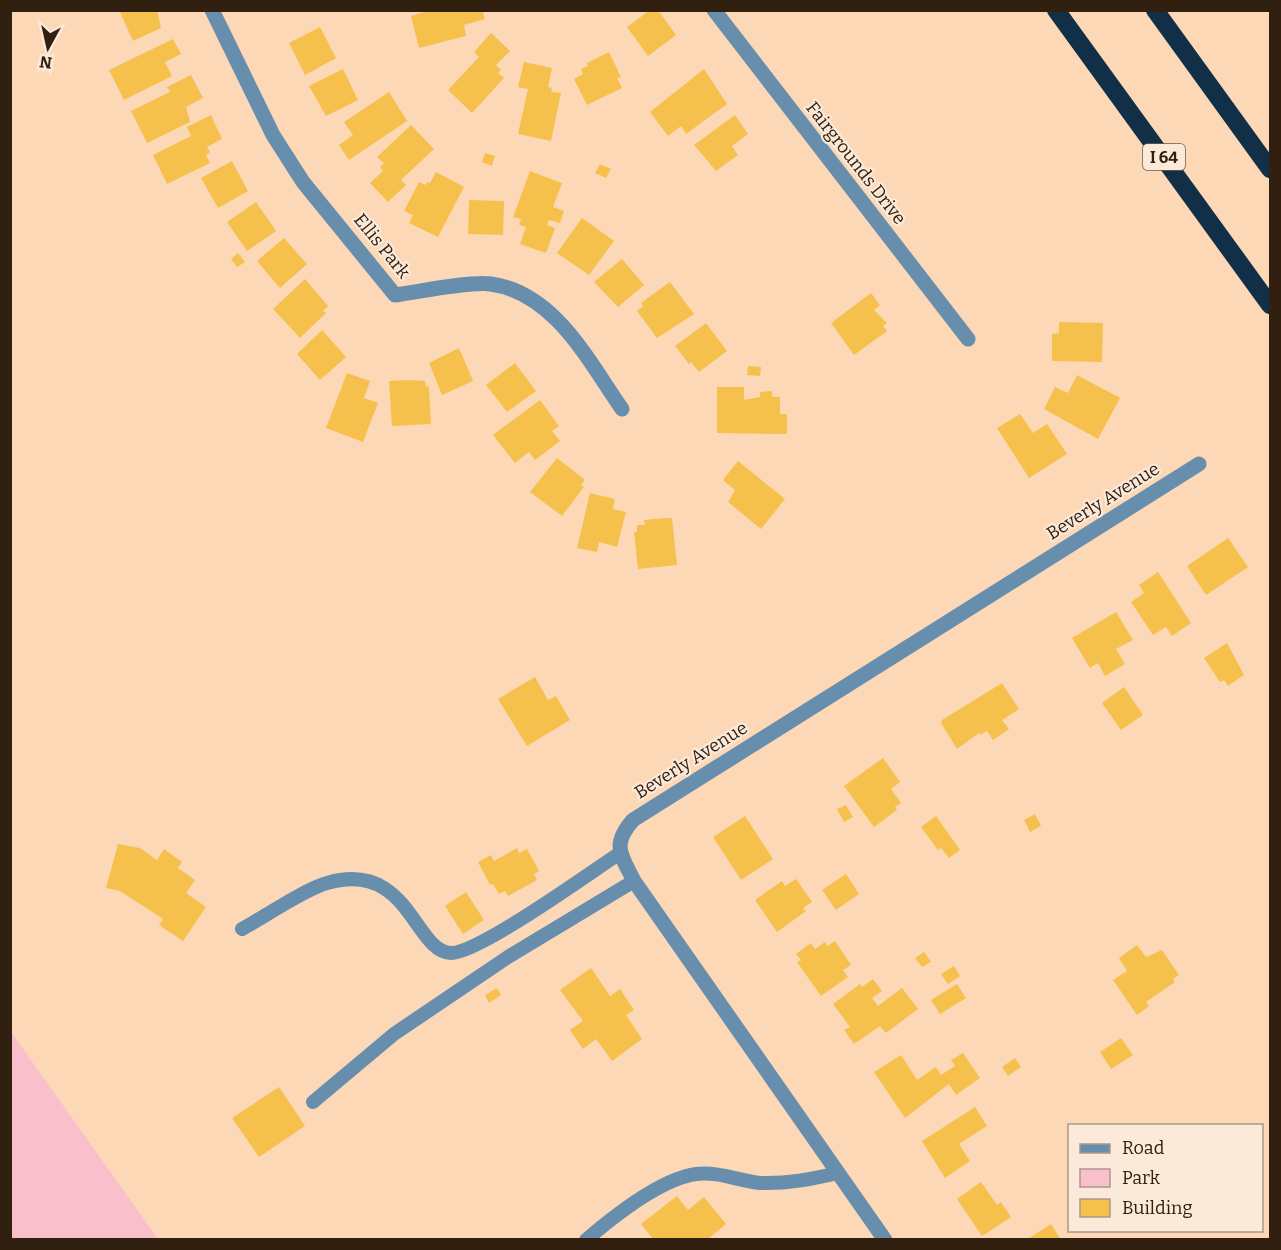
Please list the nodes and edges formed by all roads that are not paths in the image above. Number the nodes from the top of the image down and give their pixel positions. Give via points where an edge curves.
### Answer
1 (212, 10) edge
2 (714, 10) edge
3 (1056, 10) edge
4 (1155, 10) edge
5 (1270, 169) edge
6 (1270, 305) edge
7 (968, 339) dead end
8 (622, 410) dead end
9 (1199, 464) dead end
10 (620, 853) junction
11 (634, 881) junction
12 (242, 929) dead end
13 (312, 1102) dead end
14 (838, 1173) junction
15 (586, 1239) edge
16 (885, 1239) edge

1 - 8 street, Ellis Park via 273,135 303,182 395,295 489,284 517,291 540,305 564,328
2 - 7 street, Fairgrounds Drive
3 - 6 highway, I 64
4 - 5 highway
9 - 10 street, Beverly Avenue via 633,820 618,843
10 - 11 street
10 - 12 lane via 463,951 449,953 433,946 404,903 381,886 354,879 326,883
11 - 13 lane via 508,957 394,1034
11 - 14 street
14 - 15 lane via 798,1182 760,1183 698,1174 673,1179
14 - 16 street

